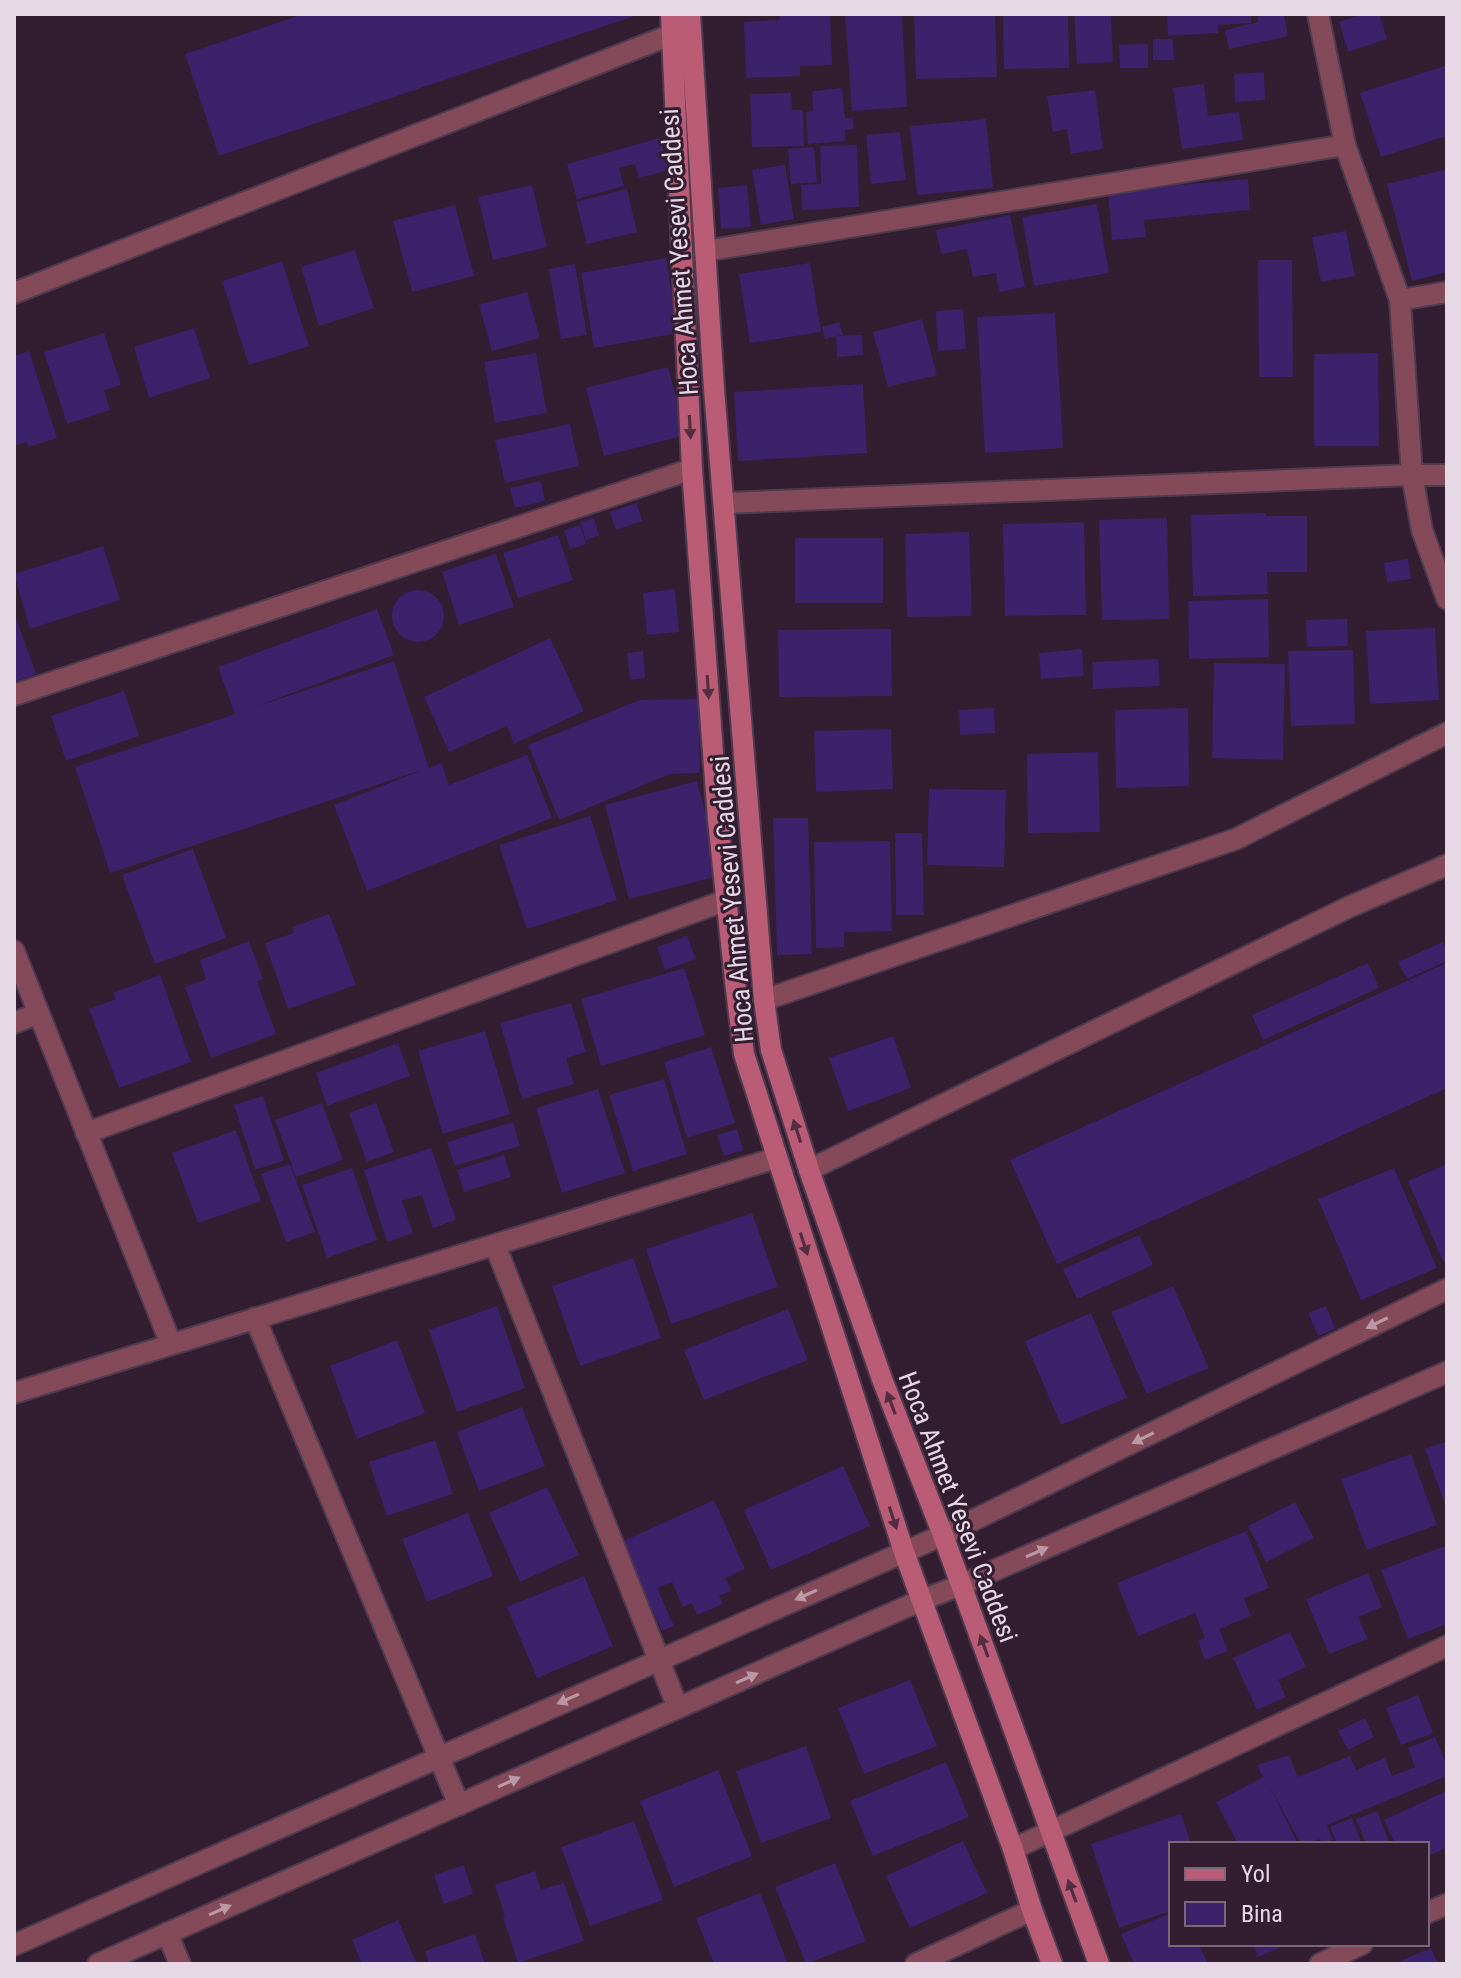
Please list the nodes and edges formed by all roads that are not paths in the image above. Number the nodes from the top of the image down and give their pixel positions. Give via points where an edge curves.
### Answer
1 (690, 14) edge
2 (1318, 14) edge
3 (672, 24) edge
4 (1345, 145) junction
5 (705, 251) junction
6 (1447, 292) edge
7 (14, 293) edge
8 (1400, 300) junction
9 (692, 469) junction
10 (1412, 475) junction
11 (1447, 475) edge
12 (725, 503) junction
13 (1447, 599) edge
14 (14, 695) edge
15 (1447, 733) edge
16 (1447, 865) edge
17 (727, 900) junction
18 (14, 951) edge
19 (764, 1000) junction
20 (39, 1013) junction
21 (14, 1023) edge
22 (86, 1133) junction
23 (776, 1158) junction
24 (809, 1170) junction
25 (495, 1245) junction
26 (1447, 1289) edge
27 (255, 1318) junction
28 (171, 1344) junction
29 (1447, 1372) edge
30 (14, 1393) edge
31 (943, 1535) junction
32 (904, 1552) junction
33 (961, 1585) junction
34 (922, 1600) junction
35 (1447, 1646) edge
36 (658, 1660) junction
37 (678, 1708) junction
38 (439, 1757) junction
39 (459, 1805) junction
40 (1051, 1831) junction
41 (1013, 1849) junction
42 (1032, 1910) junction
43 (167, 1933) junction
44 (14, 1945) edge
45 (1358, 1946) edge
46 (98, 1964) edge
47 (180, 1964) edge
48 (916, 1964) edge
49 (1052, 1964) edge
50 (1099, 1964) edge
51 (1320, 1964) edge

1 - 5 street, Hoca Ahmet Yesevi Caddesi
2 - 4 street
3 - 7 street
3 -> 9 street, Hoca Ahmet Yesevi Caddesi
4 - 5 street
4 - 8 street
5 - 12 street, Hoca Ahmet Yesevi Caddesi
6 - 8 street
8 - 10 street
9 - 14 street
9 -> 17 street, Hoca Ahmet Yesevi Caddesi
10 - 11 street
10 - 12 street
10 - 13 street via 1422,530
12 - 19 street, Hoca Ahmet Yesevi Caddesi
15 - 19 street via 1236,839
16 - 24 street via 1349,907
17 - 22 street
17 - 23 street, Hoca Ahmet Yesevi Caddesi via 744,1054
18 - 20 street
24 -> 19 street, Hoca Ahmet Yesevi Caddesi via 771,1050
20 - 21 street
20 - 22 street
22 - 28 street
23 - 25 street
23 -> 32 street, Hoca Ahmet Yesevi Caddesi
31 -> 24 street, Hoca Ahmet Yesevi Caddesi
25 - 27 street
25 - 36 street
26 -> 31 street
27 - 28 street
27 - 38 street
28 - 30 street
33 -> 29 street
31 - 32 street
31 - 33 street, Hoca Ahmet Yesevi Caddesi
32 - 34 street, Hoca Ahmet Yesevi Caddesi
32 -> 36 street
33 - 34 street
40 -> 33 street, Hoca Ahmet Yesevi Caddesi
37 -> 34 street
34 - 41 street, Hoca Ahmet Yesevi Caddesi
35 - 40 street
36 - 37 street
36 -> 38 street
39 -> 37 street
38 - 39 street
38 - 44 street
43 -> 39 street
40 - 41 street
50 -> 40 street, Hoca Ahmet Yesevi Caddesi
41 - 42 street, Hoca Ahmet Yesevi Caddesi
42 - 48 street
42 - 49 street, Hoca Ahmet Yesevi Caddesi
43 - 46 street
43 - 47 street
45 - 51 street

